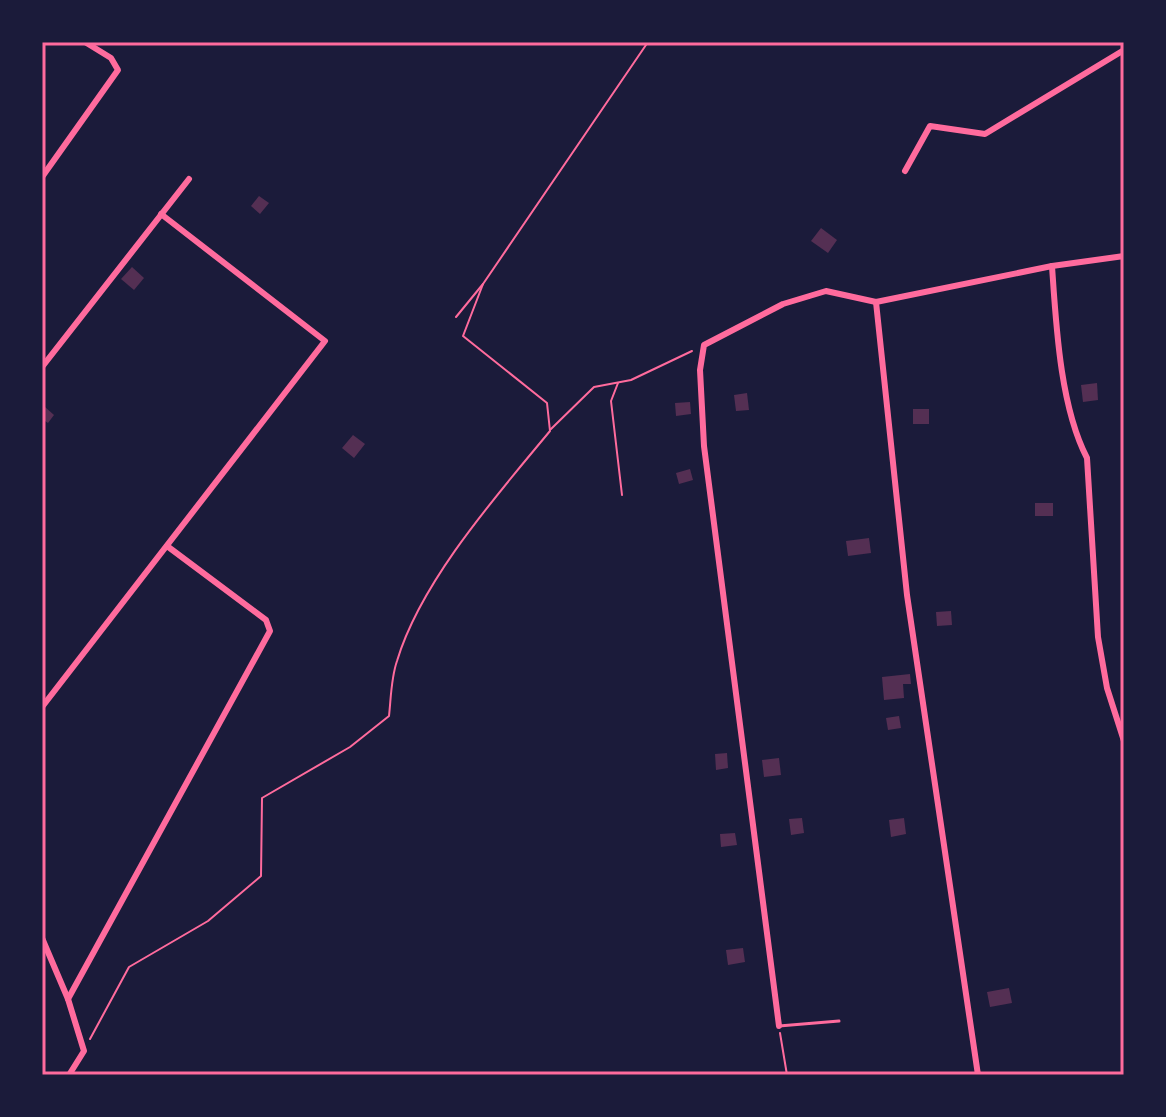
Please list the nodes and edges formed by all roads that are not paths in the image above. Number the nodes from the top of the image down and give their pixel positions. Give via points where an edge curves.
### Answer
1 (85, 42) edge
2 (1124, 50) edge
3 (905, 171) dead end
4 (42, 177) edge
5 (189, 179) dead end
6 (161, 214) junction
7 (1124, 256) edge
8 (1052, 266) junction
9 (876, 302) junction
10 (42, 367) edge
11 (167, 546) junction
12 (42, 707) edge
13 (1124, 741) edge
14 (42, 938) edge
15 (68, 999) junction
16 (839, 1021) dead end
17 (779, 1026) joint
18 (69, 1075) edge
19 (978, 1075) edge

1 - 4 street via 111,58 118,70
2 - 3 street via 985,134 930,126
5 - 6 street
6 - 10 street
6 - 11 street via 325,341
7 - 8 street
8 - 9 street
8 - 13 street via 1058,350 1075,436 1087,458 1098,637
9 - 17 street via 826,291 783,304 704,345 700,370 704,446
9 - 19 street via 907,595
11 - 12 street
11 - 15 street via 266,620 270,631
14 - 15 street
15 - 18 street via 84,1051
16 - 17 lane

